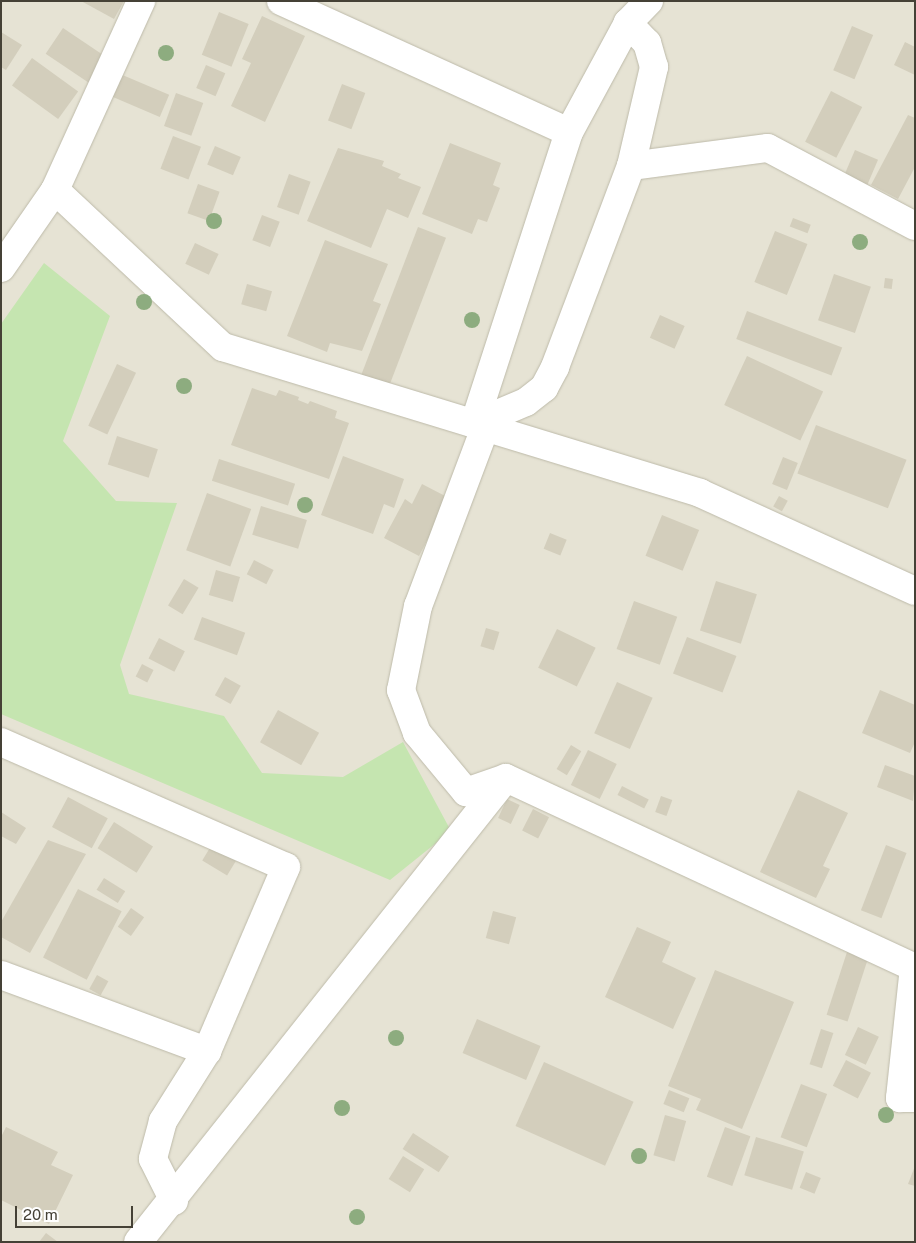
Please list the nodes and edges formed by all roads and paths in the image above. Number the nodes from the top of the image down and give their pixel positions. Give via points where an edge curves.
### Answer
1 (140, 1) edge
2 (281, 1) edge
3 (649, 1) edge
4 (628, 23) junction
5 (569, 132) junction
6 (631, 166) junction
7 (55, 190) junction
8 (915, 226) edge
9 (1, 268) edge
10 (480, 426) junction
11 (915, 592) edge
12 (1, 742) edge
13 (506, 778) junction
14 (1, 975) edge
15 (207, 1051) junction
16 (915, 1098) edge
17 (174, 1200) junction
18 (138, 1242) edge

1 - 7 street
2 - 5 street
3 - 4 street
4 - 5 street
4 - 6 street via 647,43 654,67
5 - 10 street
6 - 8 street via 768,148
6 - 10 street via 544,388 526,402
7 - 9 street
7 - 10 street via 223,347
10 - 11 street via 700,493
10 - 13 street via 418,606 401,690 417,733 466,792
12 - 15 street via 286,866
13 - 16 street via 914,967 900,1098
13 - 17 street
14 - 15 street
15 - 17 street via 162,1122 153,1159
17 - 18 street

